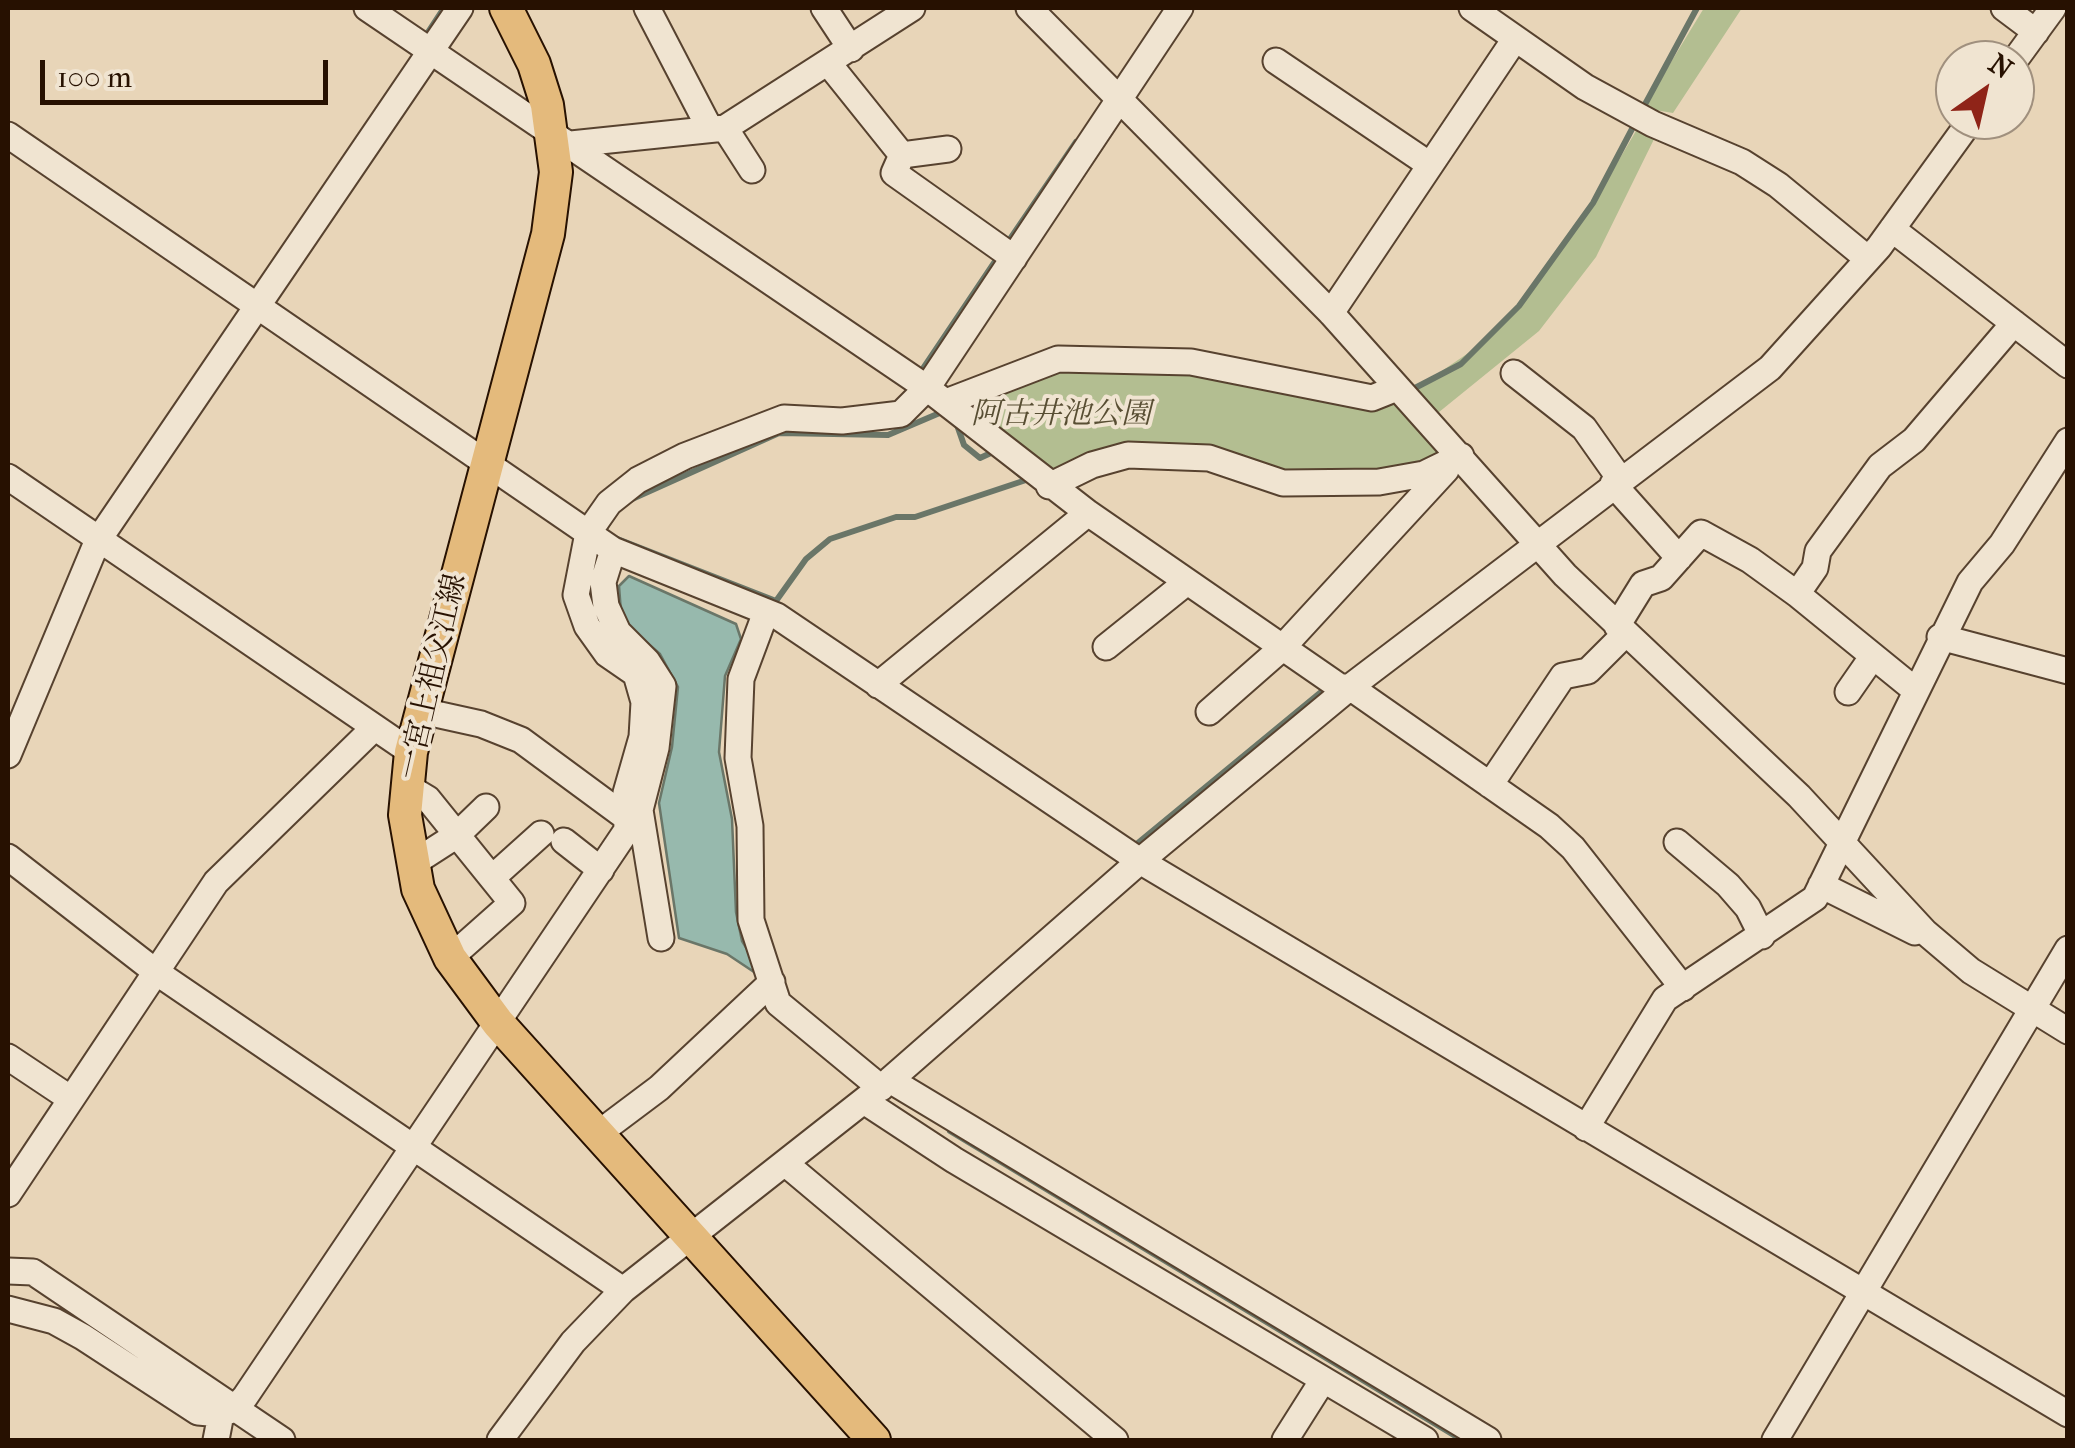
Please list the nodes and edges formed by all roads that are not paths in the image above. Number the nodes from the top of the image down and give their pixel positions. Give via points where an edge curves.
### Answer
1 (367, 8) edge
2 (460, 8) edge
3 (506, 8) edge
4 (648, 8) edge
5 (824, 8) edge
6 (912, 8) edge
7 (1029, 8) edge
8 (1180, 8) edge
9 (2004, 8) edge
10 (2053, 8) edge
11 (1476, 9) edge
12 (2036, 32) junction
13 (1515, 39) junction
14 (2030, 40) edge
15 (851, 49) junction
16 (430, 51) junction
17 (1276, 61) dead end
18 (829, 64) junction
19 (1119, 103) junction
20 (718, 128) junction
21 (8, 135) edge
22 (562, 138) junction
23 (1957, 140) edge
24 (948, 149) dead end
25 (902, 155) junction
26 (1430, 166) junction
27 (752, 170) dead end
28 (1892, 229) junction
29 (1014, 258) junction
30 (1868, 259) junction
31 (256, 306) junction
32 (1331, 313) junction
33 (2014, 324) junction
34 (2068, 364) edge
35 (1514, 373) dead end
36 (1397, 388) junction
37 (936, 395) junction
38 (2068, 441) edge
39 (1461, 456) junction
40 (485, 464) junction
41 (8, 478) edge
42 (1617, 482) junction
43 (1049, 486) junction
44 (1088, 514) junction
45 (588, 533) junction
46 (97, 542) junction
47 (1536, 542) junction
48 (613, 550) junction
49 (1679, 558) junction
50 (1187, 582) junction
51 (1796, 594) junction
52 (766, 612) junction
53 (1621, 630) junction
54 (1940, 637) junction
55 (1106, 647) dead end
56 (1282, 648) junction
57 (1873, 656) junction
58 (2068, 671) edge
59 (878, 685) junction
60 (1350, 687) junction
61 (1915, 690) junction
62 (1848, 692) dead end
63 (422, 710) junction
64 (1209, 712) dead end
65 (374, 728) junction
66 (412, 752) junction
67 (8, 755) edge
68 (1490, 785) junction
69 (408, 787) junction
70 (486, 807) dead end
71 (634, 823) junction
72 (457, 834) junction
73 (1677, 842) dead end
74 (1840, 844) junction
75 (8, 858) edge
76 (1140, 861) junction
77 (412, 864) junction
78 (600, 870) junction
79 (492, 878) junction
80 (1821, 885) junction
81 (1762, 936) junction
82 (661, 938) dead end
83 (1938, 944) junction
84 (2068, 948) edge
85 (450, 958) junction
86 (156, 972) junction
87 (772, 982) junction
88 (1683, 988) junction
89 (2032, 1008) junction
90 (498, 1023) junction
91 (2068, 1030) edge
92 (8, 1057) edge
93 (878, 1090) junction
94 (71, 1099) junction
95 (1586, 1128) junction
96 (599, 1132) junction
97 (416, 1146) junction
98 (786, 1164) junction
99 (8, 1194) edge
100 (695, 1238) junction
101 (8, 1271) edge
102 (623, 1290) junction
103 (1864, 1292) junction
104 (8, 1309) edge
105 (1324, 1380) junction
106 (228, 1412) junction
107 (2068, 1414) edge
108 (216, 1440) edge
109 (282, 1440) edge
110 (500, 1440) edge
111 (874, 1440) edge
112 (1115, 1440) edge
113 (1285, 1440) edge
114 (1425, 1440) edge
115 (1488, 1440) edge
116 (1775, 1440) edge

1 - 16 street
2 - 16 street
3 - 22 main road, 一宮上祖父江線
4 - 20 street
5 - 15 street
6 - 15 street
7 - 19 street
8 - 19 street
9 - 12 street
10 - 12 street
11 - 13 street
12 - 14 street
13 - 26 street
13 - 30 street via 1629,111 1742,162
15 - 18 street
16 - 22 street
16 - 31 street
17 - 26 street
18 - 20 street
18 - 25 street
19 - 29 street
19 - 32 street
20 - 22 street
20 - 27 street
21 - 31 street
22 - 37 street
22 - 40 main road, 一宮上祖父江線 via 548,234
23 - 28 street
24 - 25 street
25 - 29 street via 894,173
26 - 32 street
28 - 30 street
28 - 33 street
29 - 37 street
30 - 42 street via 1770,368
31 - 40 street
31 - 46 street
32 - 36 street
33 - 34 street
33 - 51 street via 1914,440 1880,466 1818,551 1815,568
35 - 42 street via 1584,428
36 - 37 street via 1372,398 1191,362 1058,359
36 - 39 street
37 - 43 street
37 - 45 street via 901,414 784,418 684,456 609,503
38 - 54 street
39 - 43 street via 1424,474 1379,482 1283,483 1209,458 1128,455
39 - 47 street
39 - 56 street
40 - 45 street
40 - 63 main road, 一宮上祖父江線
41 - 46 street
42 - 47 street
42 - 49 street
43 - 44 street
44 - 50 street
44 - 59 street
45 - 48 street
45 - 71 street via 576,595 607,654 636,674 644,702 626,793
46 - 65 street
46 - 67 street
47 - 53 street
47 - 60 street
48 - 52 street
48 - 71 street via 603,582 606,606 618,632 663,686 656,748
49 - 51 street via 1701,533
49 - 53 street via 1661,578 1644,584
50 - 55 street
50 - 56 street
51 - 57 street
52 - 59 street
52 - 87 street via 740,679 738,758 750,826 751,920
53 - 68 street via 1588,671 1564,676
53 - 74 street via 1800,796
54 - 58 street
54 - 61 street
56 - 60 street
56 - 64 street
57 - 61 street
57 - 62 street
59 - 76 street
60 - 68 street
60 - 76 street
61 - 74 street
63 - 66 main road, 一宮上祖父江線
63 - 71 street via 521,740
65 - 66 street
65 - 86 street via 216,882
66 - 69 main road, 一宮上祖父江線
68 - 88 street via 1573,848
69 - 72 street via 428,799
69 - 77 main road, 一宮上祖父江線
70 - 72 street
71 - 78 street
71 - 82 street
72 - 77 street
72 - 79 street
73 - 81 street via 1728,885
74 - 80 street
74 - 83 street
75 - 86 street
76 - 93 street
76 - 95 street
77 - 85 main road, 一宮上祖父江線
78 - 79 street via 552,838
78 - 90 street
79 - 85 street via 512,903
80 - 81 street via 1815,898
80 - 83 street
81 - 88 street
83 - 89 street
84 - 89 street
85 - 90 main road, 一宮上祖父江線
86 - 94 street
86 - 97 street
87 - 93 street via 778,1003
87 - 96 street via 659,1088
88 - 95 street via 1665,999
89 - 91 street
89 - 103 street
90 - 96 main road, 一宮上祖父江線
90 - 97 street
92 - 94 street
93 - 98 street
93 - 105 street
93 - 115 street
94 - 99 street
95 - 103 street
96 - 100 main road, 一宮上祖父江線
97 - 102 street
97 - 106 street
98 - 100 street
98 - 112 street
100 - 102 street
100 - 111 main road, 一宮上祖父江線
101 - 106 street via 33,1272
102 - 110 street via 572,1342
103 - 107 street
103 - 116 street
104 - 106 street via 54,1321 187,1406
105 - 113 street
105 - 114 street
106 - 108 street
106 - 109 street

